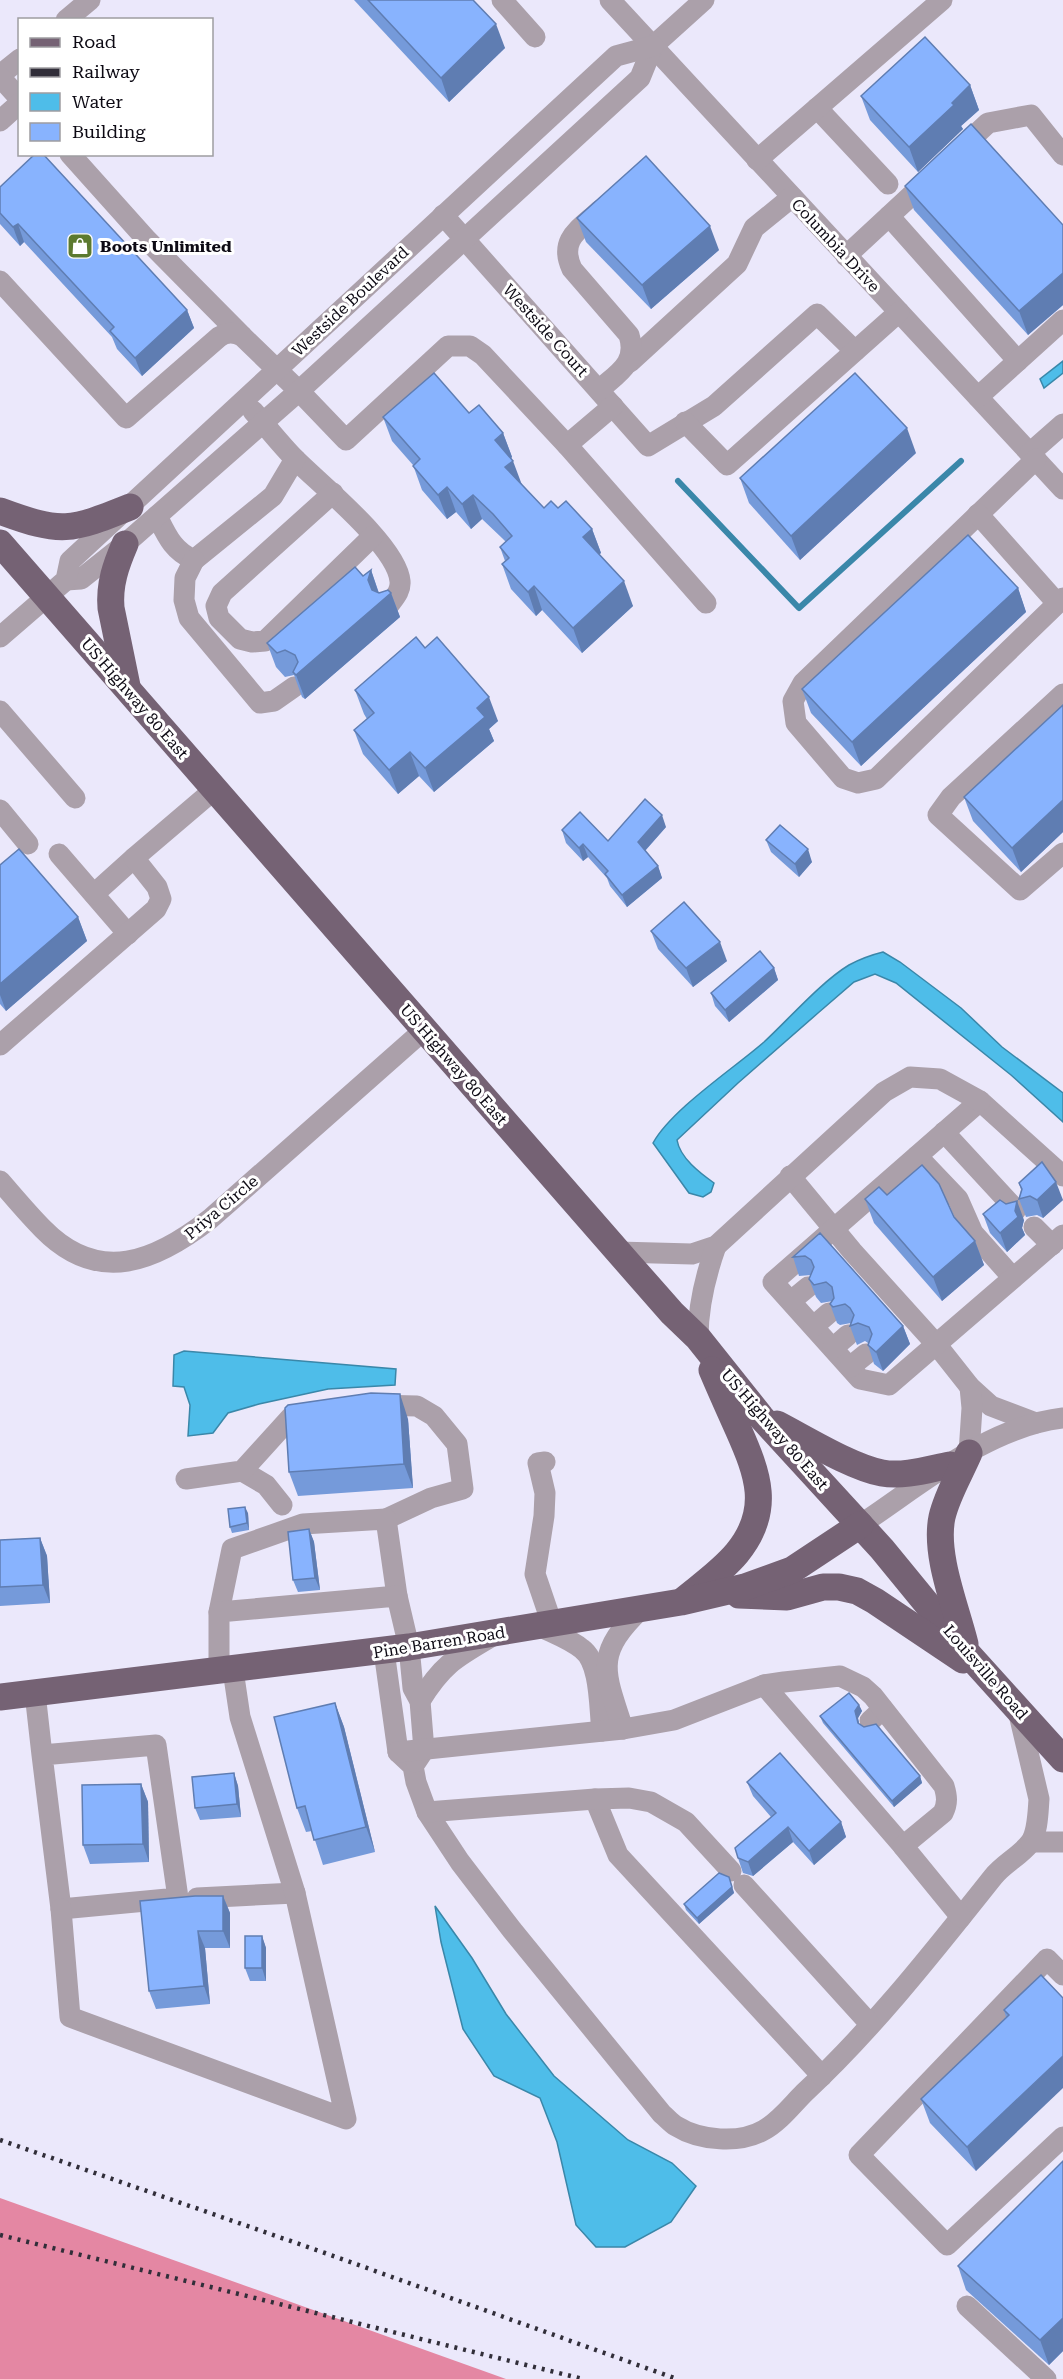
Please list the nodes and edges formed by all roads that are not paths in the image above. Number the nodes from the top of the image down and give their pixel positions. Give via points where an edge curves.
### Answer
1 (90, 0) edge
2 (502, 0) edge
3 (610, 0) edge
4 (704, 0) edge
5 (942, 0) edge
6 (68, 18) edge
7 (535, 37) dead end
8 (653, 46) junction
9 (18, 60) edge
10 (0, 76) edge
11 (18, 98) edge
12 (18, 103) edge
13 (817, 108) junction
14 (0, 121) edge
15 (1063, 155) edge
16 (72, 156) edge
17 (757, 160) junction
18 (888, 184) dead end
19 (615, 197) edge
20 (792, 197) junction
21 (443, 215) junction
22 (889, 216) junction
23 (466, 240) junction
24 (846, 256) junction
25 (0, 281) edge
26 (899, 312) junction
27 (1063, 320) edge
28 (242, 336) junction
29 (855, 351) junction
30 (1018, 361) junction
31 (630, 362) junction
32 (277, 369) junction
33 (299, 391) junction
34 (606, 398) junction
35 (978, 398) junction
36 (244, 400) junction
37 (263, 422) junction
38 (685, 422) junction
39 (1063, 424) edge
40 (567, 445) junction
41 (1033, 456) junction
42 (295, 459) junction
43 (1063, 489) edge
44 (333, 493) junction
45 (130, 507) junction
46 (0, 511) edge
47 (978, 514) junction
48 (157, 516) junction
49 (373, 536) junction
50 (0, 543) edge
51 (125, 543) junction
52 (195, 560) junction
53 (56, 588) junction
54 (1060, 601) edge
55 (706, 603) dead end
56 (389, 605) edge
57 (0, 637) edge
58 (294, 687) edge
59 (128, 690) junction
60 (1063, 694) edge
61 (0, 711) edge
62 (215, 789) junction
63 (75, 798) dead end
64 (0, 810) edge
65 (28, 844) dead end
66 (1063, 853) edge
67 (59, 854) dead end
68 (134, 858) junction
69 (94, 894) junction
70 (128, 934) junction
71 (424, 1030) junction
72 (0, 1045) edge
73 (980, 1101) junction
74 (944, 1132) junction
75 (917, 1156) junction
76 (790, 1176) junction
77 (1063, 1176) edge
78 (0, 1181) edge
79 (1016, 1210) edge
80 (1034, 1227) dead end
81 (834, 1229) junction
82 (1057, 1240) edge
83 (716, 1246) junction
84 (618, 1252) junction
85 (1013, 1278) junction
86 (808, 1287) edge
87 (791, 1301) junction
88 (698, 1338) junction
89 (936, 1344) junction
90 (970, 1388) junction
91 (357, 1408) edge
92 (335, 1411) edge
93 (761, 1416) junction
94 (1063, 1418) edge
95 (1036, 1423) junction
96 (960, 1459) junction
97 (545, 1462) dead end
98 (242, 1471) junction
99 (186, 1479) dead end
100 (282, 1505) dead end
101 (386, 1519) junction
102 (860, 1524) junction
103 (911, 1583) joint
104 (720, 1593) junction
105 (397, 1596) junction
106 (681, 1602) junction
107 (641, 1609) junction
108 (219, 1612) junction
109 (546, 1625) junction
110 (499, 1632) junction
111 (396, 1649) junction
112 (968, 1654) junction
113 (226, 1671) junction
114 (991, 1679) junction
115 (764, 1685) junction
116 (35, 1693) junction
117 (0, 1697) edge
118 (420, 1701) junction
119 (1017, 1708) junction
120 (612, 1730) junction
121 (42, 1755) junction
122 (412, 1756) junction
123 (1063, 1759) edge
124 (595, 1799) junction
125 (427, 1812) junction
126 (1031, 1842) junction
127 (1063, 1842) edge
128 (903, 1846) junction
129 (295, 1893) junction
130 (178, 1898) junction
131 (61, 1909) junction
132 (962, 1917) junction
133 (1063, 1975) edge
134 (870, 2024) junction
135 (822, 2076) junction
136 (1063, 2137) edge
137 (967, 2306) dead end
138 (1046, 2379) edge

1 - 6 street
2 - 7 street
3 - 8 street, Columbia Drive
4 - 8 street, Westside Boulevard
5 - 13 street
8 - 17 street, Columbia Drive
8 - 21 street, Westside Boulevard via 616,56
8 - 23 street, Westside Boulevard via 640,78
9 - 10 street
10 - 11 street
12 - 14 street
13 - 17 street
13 - 18 street
15 - 22 street via 1031,115 988,123
16 - 28 street via 147,240
17 - 20 street, Columbia Drive
19 - 31 street via 573,234 567,257 572,270 629,335 633,347
20 - 24 street, Columbia Drive
20 - 31 street via 754,228 737,264
21 - 23 street, Westside Court
21 - 32 street, Westside Boulevard
22 - 24 street
22 - 30 street
23 - 33 street, Westside Boulevard
23 - 34 street, Westside Court
24 - 26 street, Columbia Drive
25 - 28 street via 126,418 219,337 234,332
26 - 29 street
26 - 35 street, Columbia Drive
27 - 30 street
28 - 32 street
29 - 38 street via 817,314 714,406
29 - 38 street via 727,465
30 - 35 street
31 - 34 street
32 - 33 street
32 - 36 street, Westside Boulevard
33 - 37 street, Westside Boulevard
33 - 40 street via 346,440 448,346 470,346
34 - 38 street, Westside Court via 648,446
34 - 40 street
35 - 41 street, Columbia Drive
36 - 37 street
36 - 45 street, Westside Boulevard
37 - 42 street
37 - 48 street, Westside Boulevard
39 - 41 street
40 - 55 street
41 - 43 street, Columbia Drive
41 - 47 street
42 - 44 street
42 - 52 street via 273,496
44 - 49 street
44 - 49 street via 222,593 216,606 219,618 240,639 265,641
45 - 46 main road via 87,524 58,528
45 - 53 street, Westside Boulevard via 70,561
47 - 54 street
47 - 54 street via 798,692 793,702 796,723 843,778 858,783 876,780
48 - 51 street, Westside Boulevard
48 - 52 street via 171,545
49 - 56 street via 400,579 400,590
50 - 53 main road, US Highway 80 East
51 - 53 street, Westside Boulevard via 81,579
51 - 59 main road via 114,570 110,595
52 - 58 street via 185,578 184,600 189,618 260,703 274,702
53 - 57 street
53 - 59 main road, US Highway 80 East
59 - 62 main road, US Highway 80 East
60 - 66 street via 951,797 938,815 1020,890
61 - 63 street
62 - 68 street
62 - 71 main road, US Highway 80 East
64 - 65 street
67 - 69 street
68 - 69 street
68 - 70 street via 157,887 161,899 156,909
69 - 70 street
70 - 72 street
71 - 78 street, Priya Circle via 210,1219 183,1240 148,1257 112,1264 88,1259 65,1248
71 - 84 main road, US Highway 80 East
73 - 74 street
73 - 76 street via 940,1079 910,1077 884,1092
73 - 77 street
74 - 75 street
74 - 79 street
75 - 81 street
75 - 85 street via 958,1199 973,1233
76 - 81 street
76 - 83 street
80 - 82 street
81 - 87 street via 774,1282
81 - 89 street via 845,1257 866,1281 902,1321
82 - 85 street
83 - 84 street via 692,1254
83 - 88 street via 698,1310
84 - 88 main road, US Highway 80 East
85 - 89 street
86 - 87 street
87 - 89 street via 821,1320 841,1341 858,1361 860,1379 889,1385
88 - 93 main road, US Highway 80 East
88 - 106 main road via 756,1472 759,1499 753,1525 736,1554
89 - 90 street
90 - 95 street via 991,1406
90 - 96 street via 972,1408
91 - 101 street via 417,1406 434,1416 457,1444 463,1489 431,1498
92 - 98 street via 291,1417
93 - 96 main road via 880,1473 910,1472
93 - 102 main road, US Highway 80 East
94 - 95 street
95 - 96 street via 992,1440
96 - 102 street
96 - 112 main road via 941,1532 944,1563
97 - 109 street via 538,1463 545,1493 535,1574
98 - 99 street
98 - 100 street via 266,1485
101 - 105 street
101 - 108 street via 303,1524 232,1549
102 - 103 main road, US Highway 80 East
102 - 104 main road, Pine Barren Road via 792,1570
103 - 112 main road, Louisville Road
104 - 106 main road, Pine Barren Road
104 - 114 main road via 787,1597 823,1587 857,1591
105 - 108 street
105 - 111 street
106 - 107 main road, Pine Barren Road
107 - 109 main road, Pine Barren Road
107 - 120 street via 615,1639 606,1664
108 - 113 street
109 - 110 main road, Pine Barren Road
109 - 120 street via 591,1659
110 - 111 main road, Pine Barren Road
110 - 118 street via 449,1662
111 - 113 main road, Pine Barren Road
111 - 118 street
111 - 122 street
112 - 114 main road, Louisville Road
113 - 116 main road, Pine Barren Road
113 - 129 street
114 - 119 main road, Louisville Road
115 - 120 street via 674,1720
115 - 128 street via 836,1753 875,1798
115 - 128 street via 840,1676 863,1687 876,1715 915,1762 944,1786 947,1796 943,1813
116 - 117 main road, Pine Barren Road
116 - 121 street
118 - 122 street
119 - 123 main road, Louisville Road
119 - 126 street via 1039,1799
120 - 122 street
121 - 130 street via 156,1745
121 - 131 street
122 - 125 street
124 - 125 street
124 - 134 street via 651,1802 686,1822
124 - 135 street via 618,1855
125 - 135 street via 512,1930 662,2114 676,2126 714,2138 751,2136 766,2130
126 - 127 street
126 - 132 street via 995,1874
128 - 132 street
129 - 130 street
129 - 131 street via 346,2119 70,2017
130 - 131 street
132 - 134 street
133 - 136 street via 1047,1959 859,2155 947,2245
134 - 135 street
137 - 138 street

